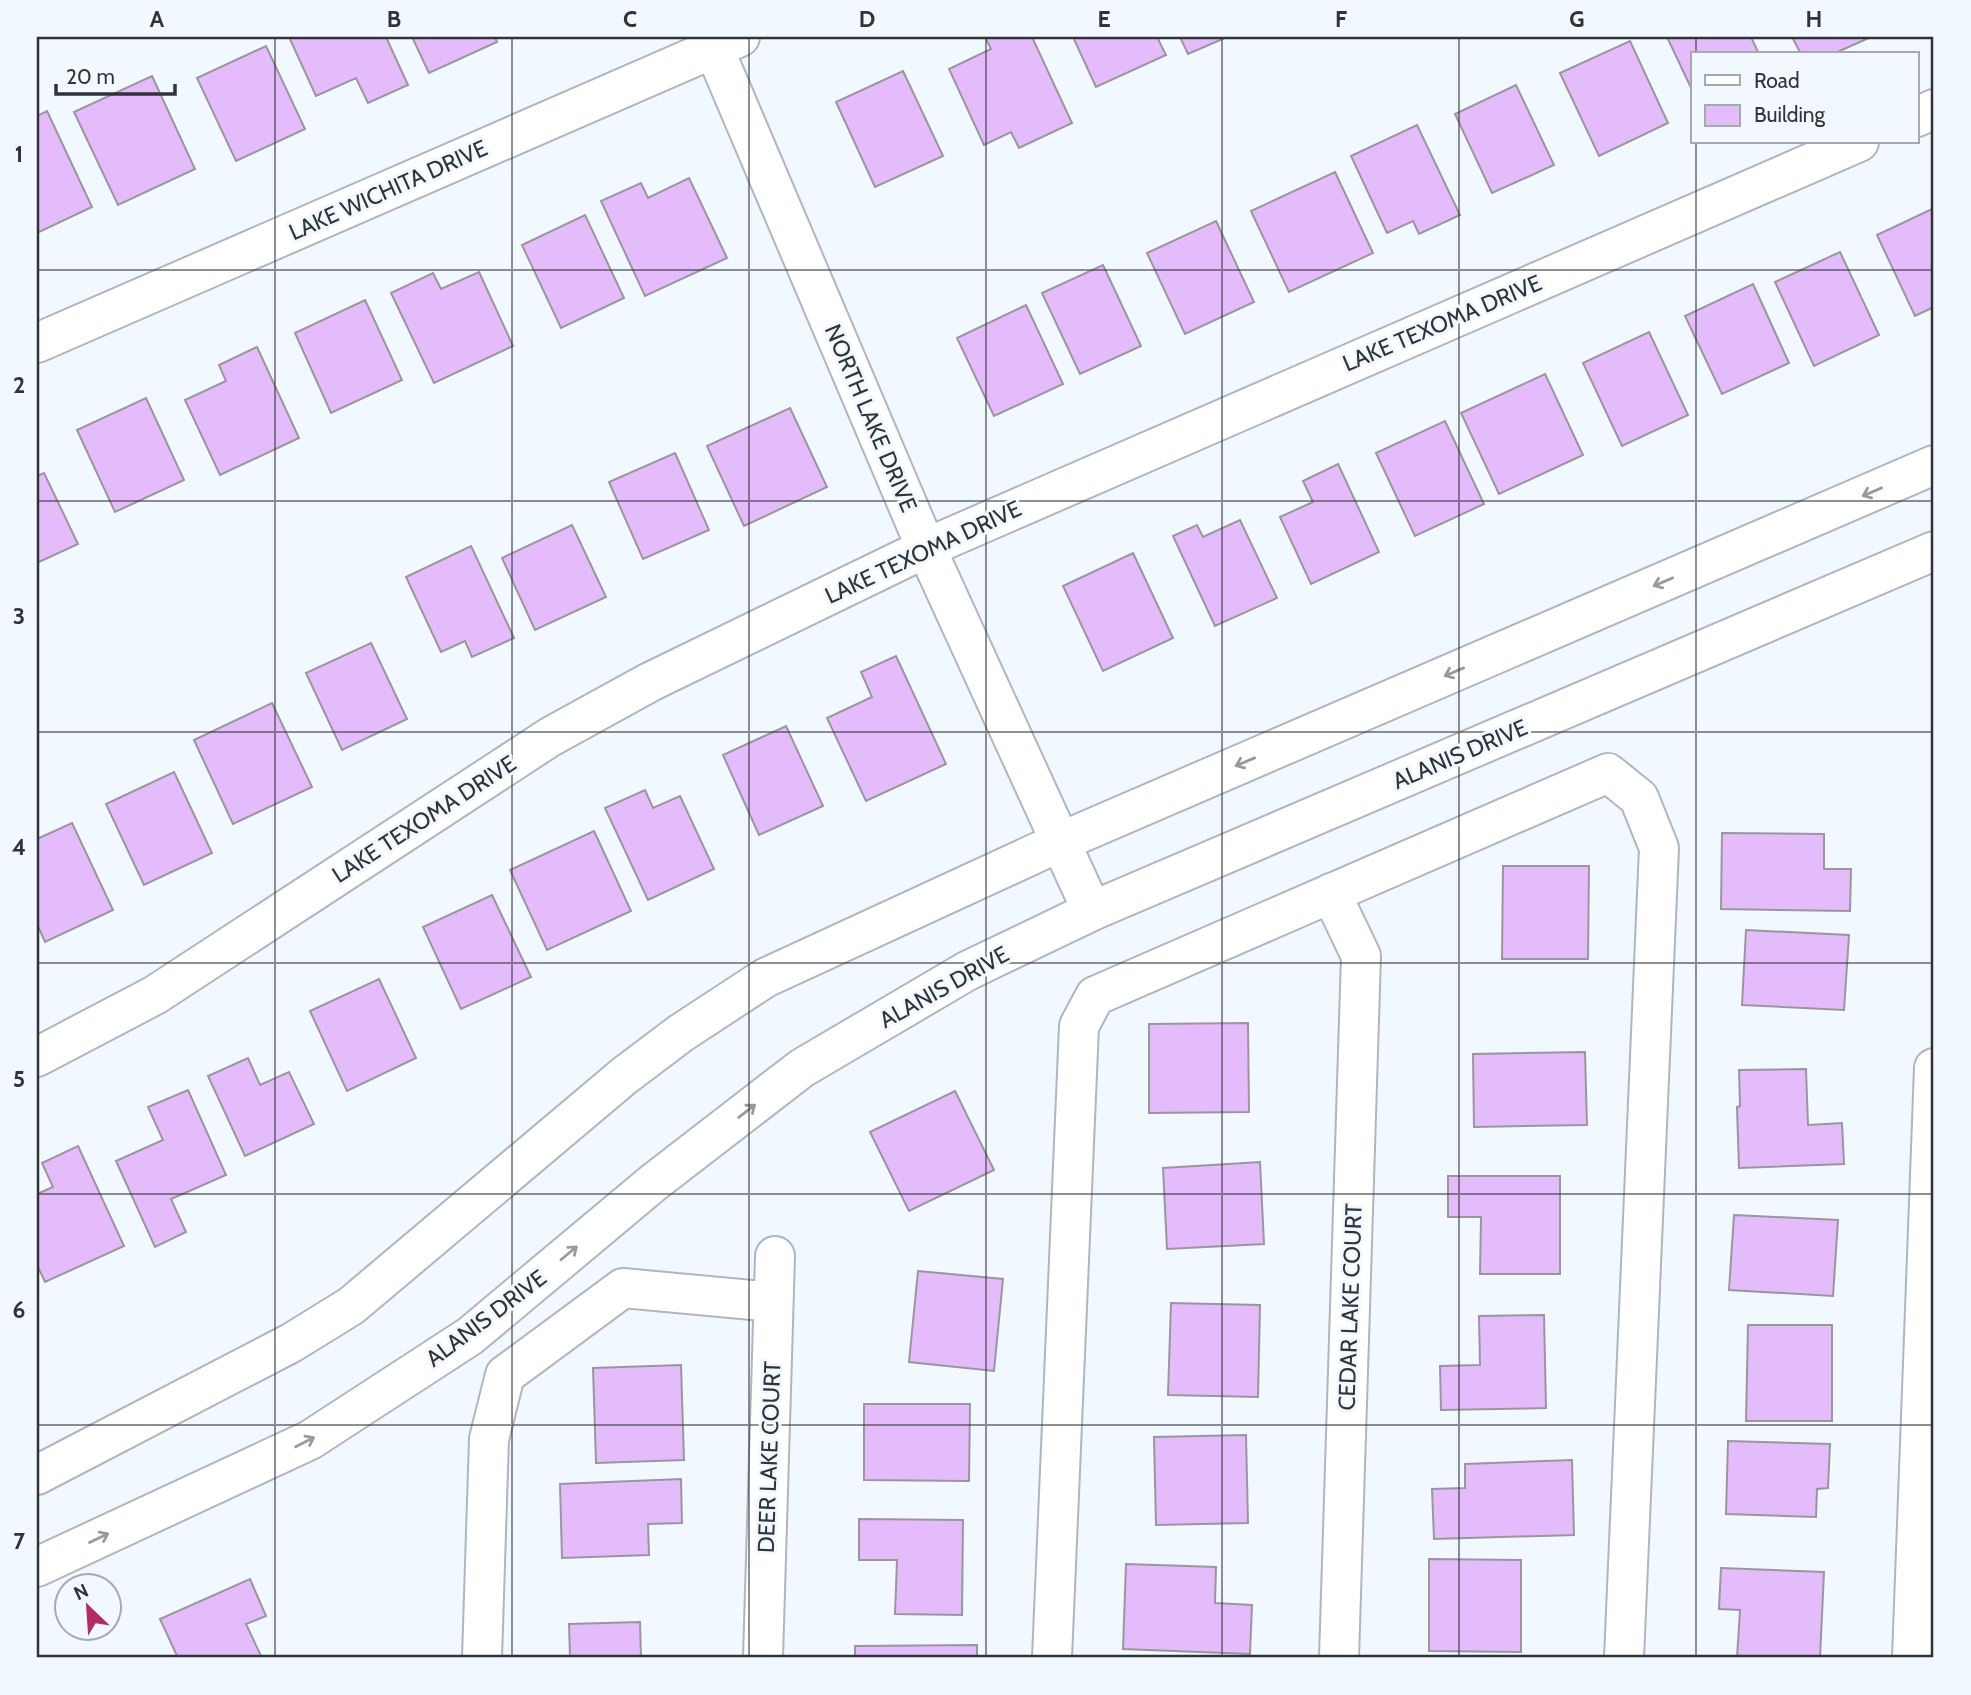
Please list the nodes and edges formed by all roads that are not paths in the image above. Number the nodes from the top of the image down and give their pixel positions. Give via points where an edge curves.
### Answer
1 (721, 41) edge
2 (1934, 109) edge
3 (1918, 117) edge
4 (1854, 144) edge
5 (37, 343) edge
6 (1934, 465) edge
7 (926, 548) junction
8 (1934, 551) edge
9 (1060, 842) junction
10 (1331, 893) junction
11 (1092, 911) junction
12 (37, 1057) edge
13 (1934, 1068) edge
14 (775, 1256) dead end
15 (774, 1302) junction
16 (37, 1475) edge
17 (37, 1566) edge
18 (482, 1658) edge
19 (763, 1658) edge
20 (1052, 1658) edge
21 (1339, 1658) edge
22 (1624, 1658) edge
23 (1912, 1658) edge

1 - 5 street, LAKE WICHITA DRIVE
1 - 7 street, NORTH LAKE DRIVE
2 - 3 street
4 - 7 street, LAKE TEXOMA DRIVE
6 -> 9 street
7 - 9 street, NORTH LAKE DRIVE
7 - 12 street, LAKE TEXOMA DRIVE via 650,682 550,737 155,995
8 - 11 street, ALANIS DRIVE
9 - 11 street, NORTH LAKE DRIVE
9 - 16 street via 765,978 681,1032 624,1076 351,1306 291,1343
10 - 20 street via 1094,996 1079,1026
10 - 21 street, CEDAR LAKE COURT via 1361,956
10 - 22 street via 1608,773 1639,798 1659,848
17 -> 11 street, ALANIS DRIVE via 310,1440 470,1336 653,1183 802,1068 967,971
13 - 23 street
14 - 15 street, DEER LAKE COURT
15 - 18 street via 623,1288 505,1376 489,1439
15 - 19 street, DEER LAKE COURT

